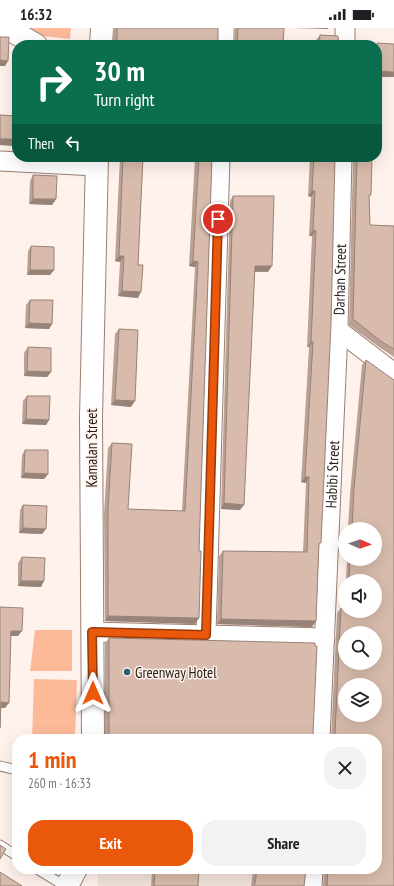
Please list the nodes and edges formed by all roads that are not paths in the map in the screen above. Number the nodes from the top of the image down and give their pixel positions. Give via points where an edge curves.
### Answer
1 (8, 28) edge
2 (102, 28) edge
3 (224, 28) edge
4 (345, 28) edge
5 (28, 40) edge
6 (101, 40) edge
7 (224, 40) edge
8 (345, 40) edge
9 (0, 161) edge
10 (12, 161) edge
11 (96, 162) edge
12 (220, 162) edge
13 (342, 162) edge
14 (338, 330) junction
15 (394, 373) edge
16 (92, 632) junction
17 (206, 635) junction
18 (326, 638) junction
19 (93, 734) edge
20 (320, 734) edge
21 (0, 766) edge
22 (12, 769) edge
23 (0, 845) edge
24 (12, 853) edge
25 (46, 874) edge
26 (73, 874) edge
27 (313, 874) edge
28 (66, 886) edge
29 (312, 886) edge

1 - 5 street
2 - 6 street
3 - 7 street
4 - 8 street
9 - 10 street
11 - 16 street, Kamalan Street via 91,418
12 - 17 street
13 - 14 street, Darhan Street
14 - 15 street, Darhan Street
14 - 18 street, Habibi Street
16 - 17 street
16 - 19 street, Kamalan Street
17 - 18 street
18 - 20 street, Habibi Street
21 - 22 lane
23 - 24 lane
25 - 28 lane
26 - 28 street
27 - 29 street

